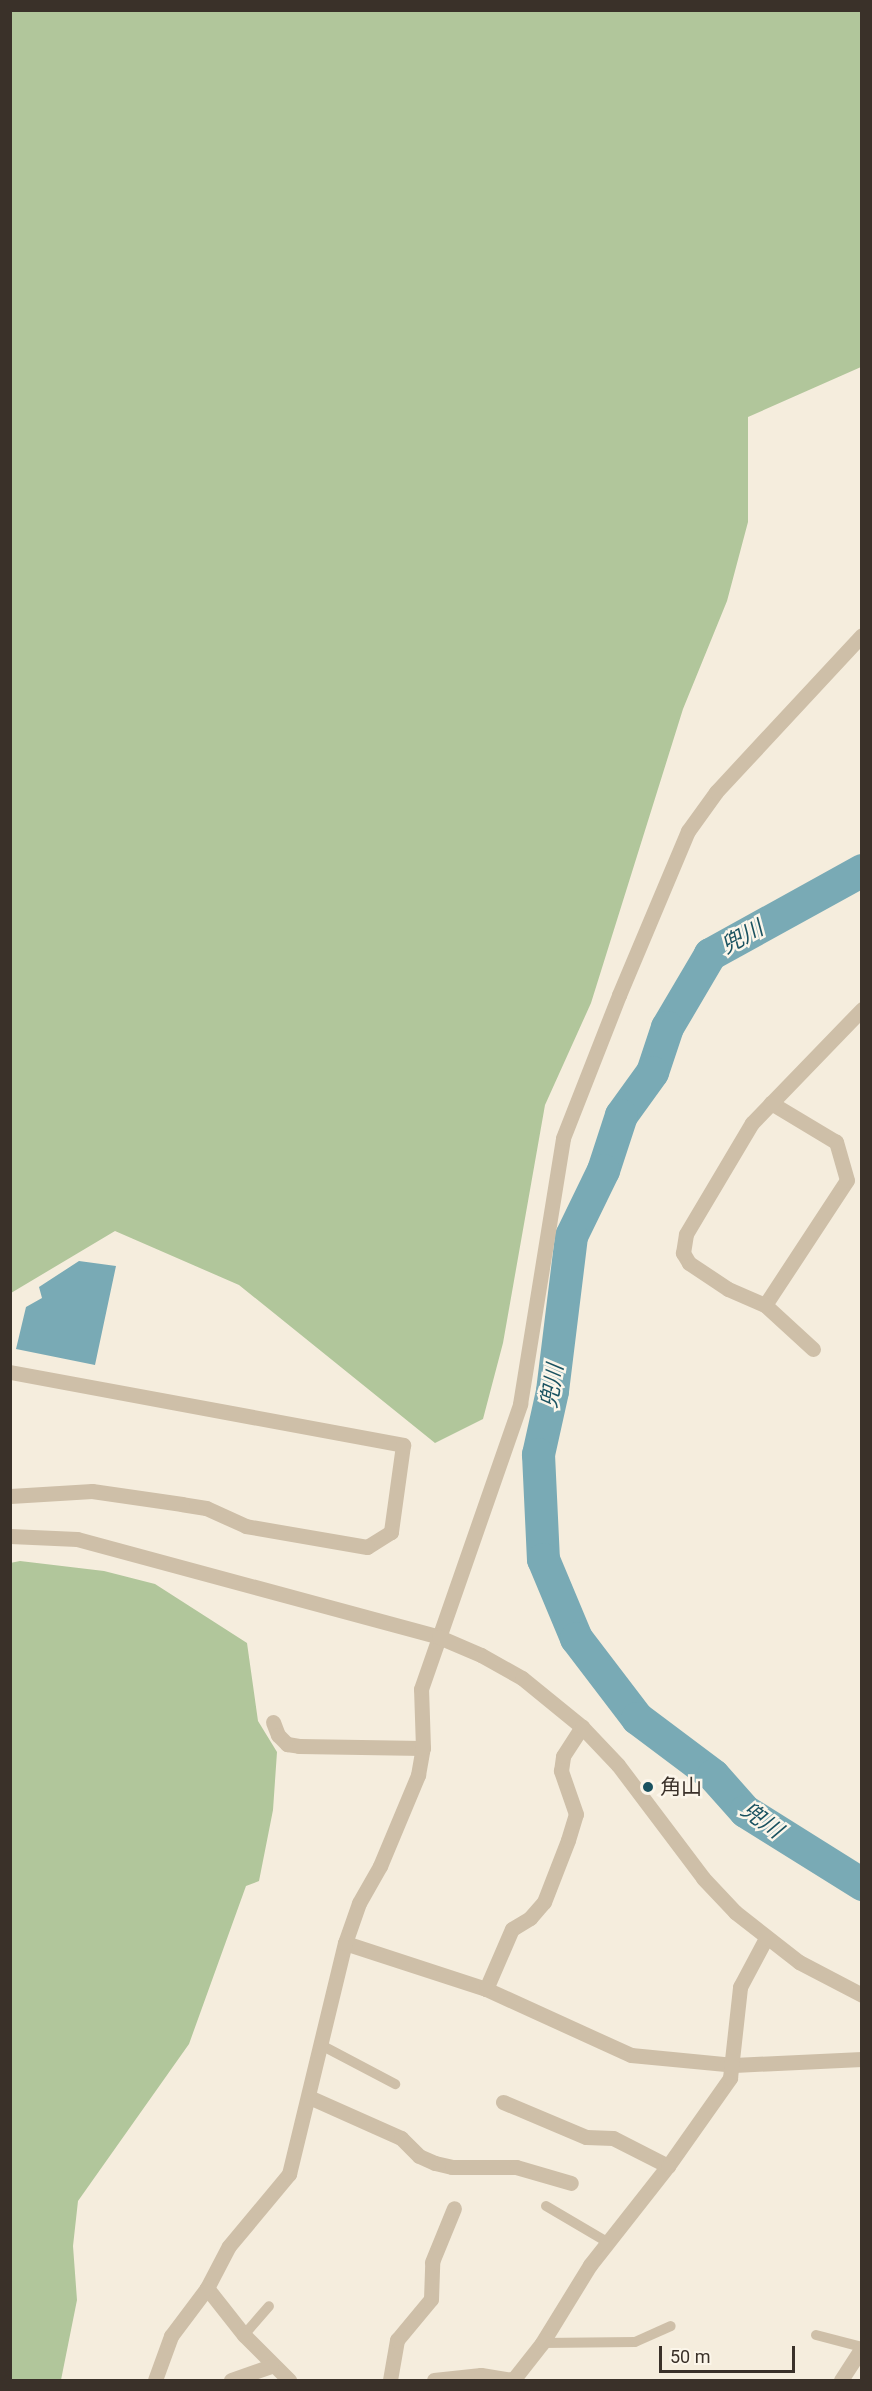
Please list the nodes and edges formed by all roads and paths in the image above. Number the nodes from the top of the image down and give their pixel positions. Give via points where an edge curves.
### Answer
1 (861, 635) edge
2 (861, 1009) edge
3 (771, 1103) junction
4 (765, 1305) junction
5 (813, 1349) dead end
6 (10, 1372) edge
7 (10, 1496) edge
8 (10, 1536) edge
9 (439, 1637) junction
10 (273, 1722) dead end
11 (582, 1727) junction
12 (423, 1748) junction
13 (766, 1938) junction
14 (345, 1943) junction
15 (486, 1989) junction
16 (861, 1995) edge
17 (321, 2045) junction
18 (861, 2059) edge
19 (734, 2065) junction
20 (395, 2084) dead end
21 (309, 2097) junction
22 (503, 2102) dead end
23 (668, 2166) junction
24 (571, 2183) dead end
25 (546, 2206) dead end
26 (454, 2208) dead end
27 (607, 2242) junction
28 (207, 2288) junction
29 (269, 2306) dead end
30 (671, 2326) dead end
31 (244, 2335) junction
32 (816, 2335) dead end
33 (542, 2343) junction
34 (861, 2348) edge
35 (271, 2366) junction
36 (155, 2380) edge
37 (231, 2380) edge
38 (289, 2380) edge
39 (390, 2380) edge
40 (434, 2380) edge
41 (513, 2380) edge
42 (841, 2380) edge

1 - 9 street via 716,792 688,831 669,874 563,1138 519,1404
2 - 3 street
3 - 4 street via 836,1142 847,1180
3 - 4 street via 752,1123 692,1224 684,1253 689,1263 728,1289
4 - 5 street
6 - 7 street via 404,1445 391,1532 367,1547 246,1526 206,1508 171,1502 92,1491
8 - 9 street via 77,1539
9 - 11 street via 522,1678
9 - 12 street via 421,1689
10 - 12 street via 287,1744
11 - 13 street via 618,1765 703,1878
11 - 15 street via 562,1764 576,1814 568,1840 544,1902 530,1918 512,1929
12 - 14 street via 418,1775 359,1903
13 - 16 street via 799,1962
13 - 19 street via 740,1987
14 - 15 street
14 - 17 street
15 - 19 street via 631,2055
17 - 20 lane
17 - 21 street
18 - 19 street
19 - 23 street via 730,2078
21 - 24 street via 401,2138 418,2156 435,2163 516,2167
21 - 28 street via 289,2174 229,2246
22 - 23 street via 595,2140 613,2138
23 - 27 street
25 - 27 lane
26 - 39 street via 432,2262 431,2299 397,2340
27 - 33 street
28 - 31 street
28 - 36 street via 171,2336
29 - 31 lane
30 - 33 lane via 635,2342
31 - 35 street
32 - 34 lane
33 - 41 street
34 - 42 street
35 - 37 street
35 - 38 street
40 - 41 street via 481,2374

